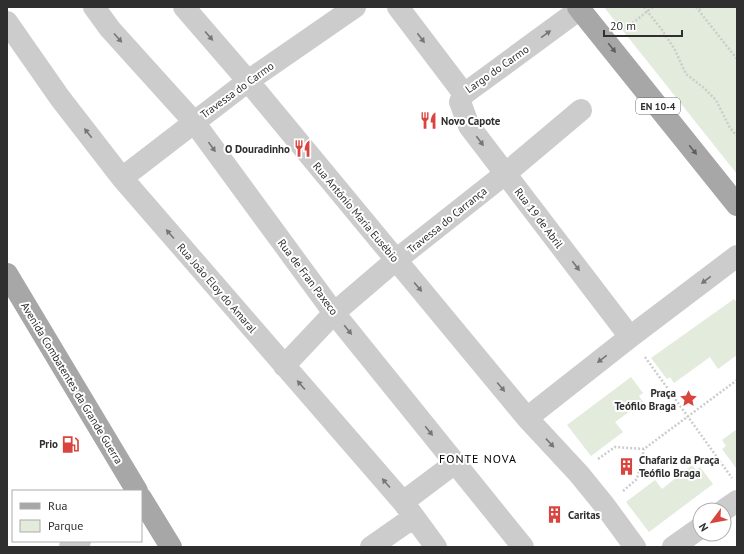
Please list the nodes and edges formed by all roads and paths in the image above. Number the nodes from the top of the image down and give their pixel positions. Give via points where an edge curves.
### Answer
1 (94, 7) edge
2 (184, 7) edge
3 (355, 7) edge
4 (398, 7) edge
5 (644, 7) edge
6 (653, 7) edge
7 (696, 7) edge
8 (703, 7) edge
9 (579, 8) edge
10 (699, 10) junction
11 (648, 11) junction
12 (7, 22) edge
13 (625, 29) dead end
14 (737, 59) edge
15 (248, 81) junction
16 (464, 94) junction
17 (581, 110) dead end
18 (194, 122) junction
19 (737, 136) edge
20 (505, 174) junction
21 (122, 178) junction
22 (737, 205) edge
23 (737, 256) edge
24 (396, 260) junction
25 (7, 274) edge
26 (334, 313) junction
27 (630, 337) junction
28 (284, 366) junction
29 (737, 380) edge
30 (688, 416) junction
31 (527, 418) junction
32 (644, 449) junction
33 (455, 463) junction
34 (579, 474) junction
35 (732, 478) dead end
36 (136, 490) edge
37 (142, 501) edge
38 (605, 506) junction
39 (408, 510) junction
40 (692, 534) edge
41 (171, 547) edge
42 (371, 547) edge
43 (436, 547) edge
44 (523, 547) edge
45 (635, 547) edge
46 (673, 547) edge

1 -> 18 street, Rua de Fran Paxeco via 110,29
2 -> 15 street, Rua António Maria Eusébio
3 - 15 street, Travessa do Carmo
4 -> 16 street, Largo do Carmo
5 - 11 path
6 - 11 path
7 - 10 path
8 - 10 path
16 -> 9 street, Largo do Carmo
9 -> 22 main road, EN 10-4
10 - 14 path
11 - 13 path
11 - 19 path via 675,50 686,74 716,100 730,128
21 -> 12 street, Rua João Eloy do Amaral via 60,98
15 - 18 street, Travessa do Carmo
15 - 24 street, Rua António Maria Eusébio
16 -> 20 street, Rua 19 de Abril via 460,102 469,126
17 - 20 street, Travessa do Carrança
18 - 21 street, Travessa do Carmo
18 -> 26 street, Rua de Fran Paxeco
20 - 24 street, Travessa do Carrança
20 -> 27 street, Rua 19 de Abril
28 -> 21 street, Rua João Eloy do Amaral
23 -> 27 street
24 - 26 street, Travessa do Carrança
24 -> 31 street, Rua António Maria Eusébio
25 - 36 main road, Avenida Combatentes da Grande Guerra
26 - 28 street, Travessa do Carrança
26 -> 33 street, Rua de Fran Paxeco
27 - 30 path
27 -> 31 street
39 -> 28 street, Rua João Eloy do Amaral
29 - 30 path
30 - 32 path
30 - 35 path
31 -> 34 street
32 - 34 path via 615,447
32 - 38 path via 637,479
33 - 39 street
33 - 44 street, Rua de Fran Paxeco
34 - 38 street
37 - 41 main road, Avenida Combatentes da Grande Guerra
38 - 45 street
39 - 42 street
39 - 43 street, Rua João Eloy do Amaral
40 - 46 street

